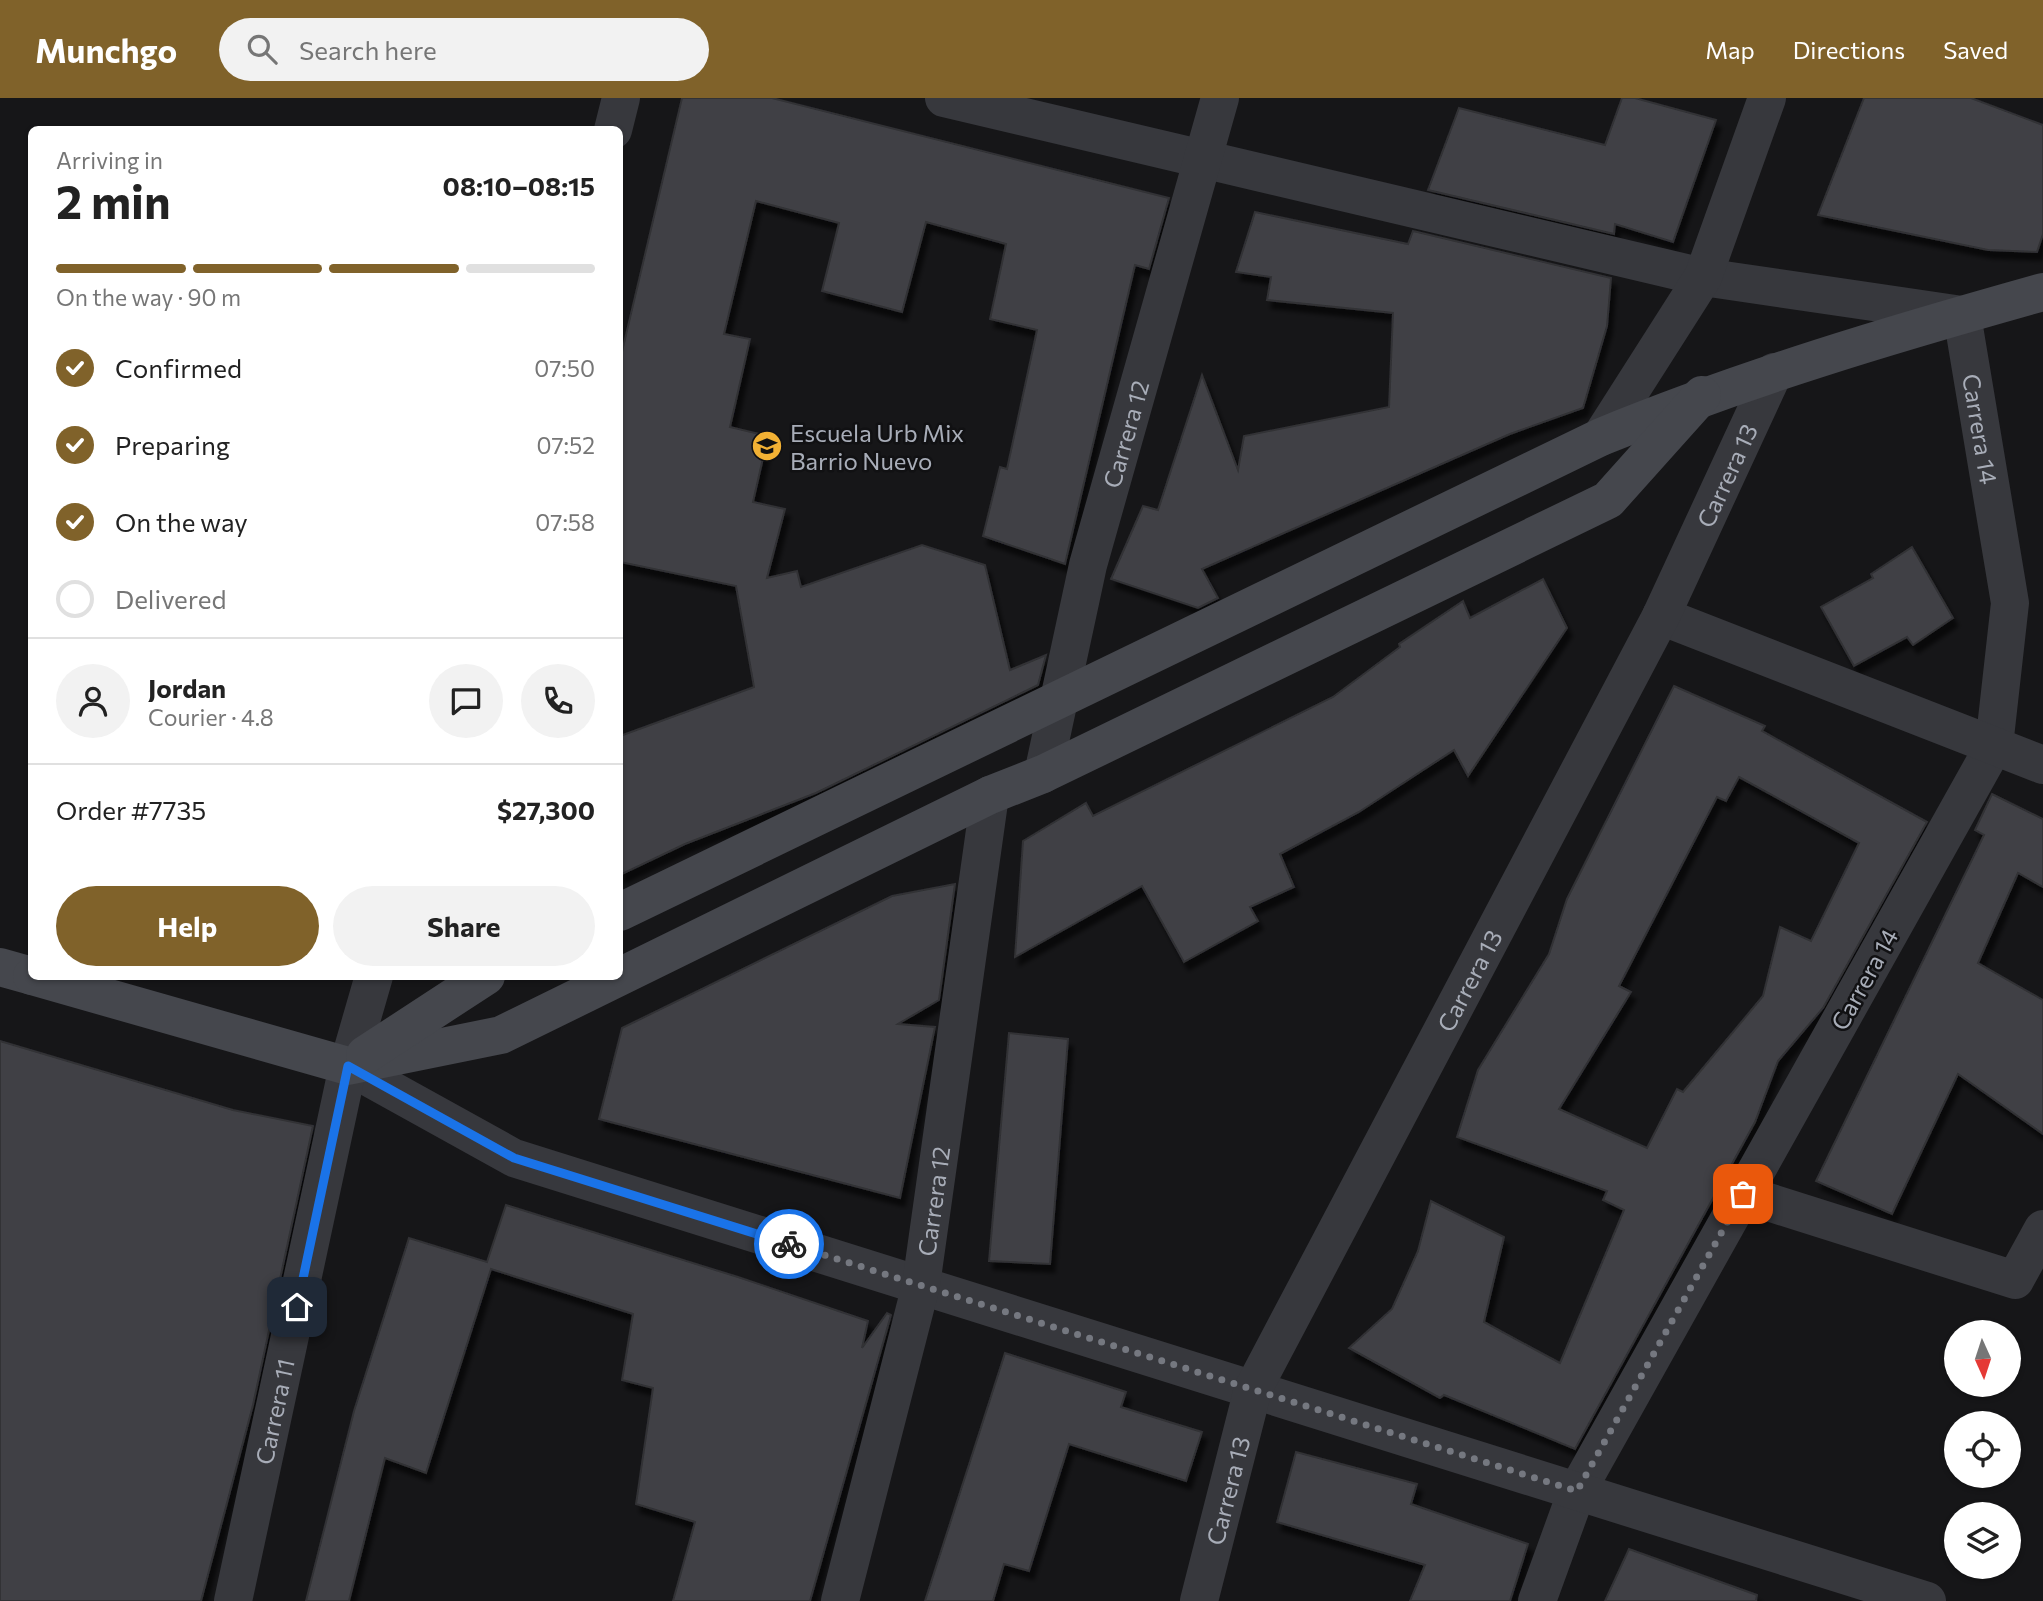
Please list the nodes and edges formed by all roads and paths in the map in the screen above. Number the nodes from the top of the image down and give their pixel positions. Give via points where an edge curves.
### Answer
1 (621, 98) edge
2 (944, 98) edge
3 (1220, 98) edge
4 (1767, 98) edge
5 (613, 126) edge
6 (1203, 160) junction
7 (1703, 276) junction
8 (2043, 292) edge
9 (1962, 315) junction
10 (1774, 372) junction
11 (1702, 395) junction
12 (1601, 437) junction
13 (1661, 616) junction
14 (1058, 699) junction
15 (1994, 746) junction
16 (2043, 765) edge
17 (1043, 774) junction
18 (990, 795) junction
19 (623, 911) edge
20 (0, 967) edge
21 (28, 975) edge
22 (623, 975) edge
23 (46, 980) edge
24 (373, 980) edge
25 (479, 980) edge
26 (613, 980) edge
27 (348, 1066) junction
28 (1743, 1194) junction
29 (2043, 1228) edge
30 (921, 1285) junction
31 (1253, 1390) junction
32 (1577, 1491) junction
33 (1868, 1592) edge
34 (233, 1601) edge
35 (840, 1601) edge
36 (1199, 1601) edge
37 (1538, 1601) edge
38 (1927, 1601) edge

1 - 5 street
2 - 6 street
3 - 6 street, Carrera 12
4 - 7 street
6 - 7 street
6 - 14 street, Carrera 12 via 1088,565
7 - 9 street
7 - 12 street
8 - 9 main road
9 - 10 main road
9 - 15 street, Carrera 14 via 2010,603
10 - 11 main road
10 - 13 street, Carrera 13
11 - 12 main road
11 - 17 main road via 1608,500
12 - 14 main road
13 - 15 street
13 - 31 street, Carrera 13
14 - 17 street, Carrera 12
14 - 19 main road
15 - 16 street
15 - 28 street, Carrera 14
17 - 18 main road
18 - 22 main road
18 - 30 street, Carrera 12
20 - 21 main road
23 - 27 main road
24 - 27 street, Carrera 11
25 - 27 main road
26 - 27 main road via 501,1035
27 - 30 street via 514,1158
27 - 34 street, Carrera 11
28 - 29 street via 2015,1280
28 - 32 street, Carrera 14
30 - 31 street
30 - 35 street, Carrera 12
31 - 32 street
31 - 36 street, Carrera 13
32 - 33 street
32 - 37 street, Carrera 14
33 - 38 street

